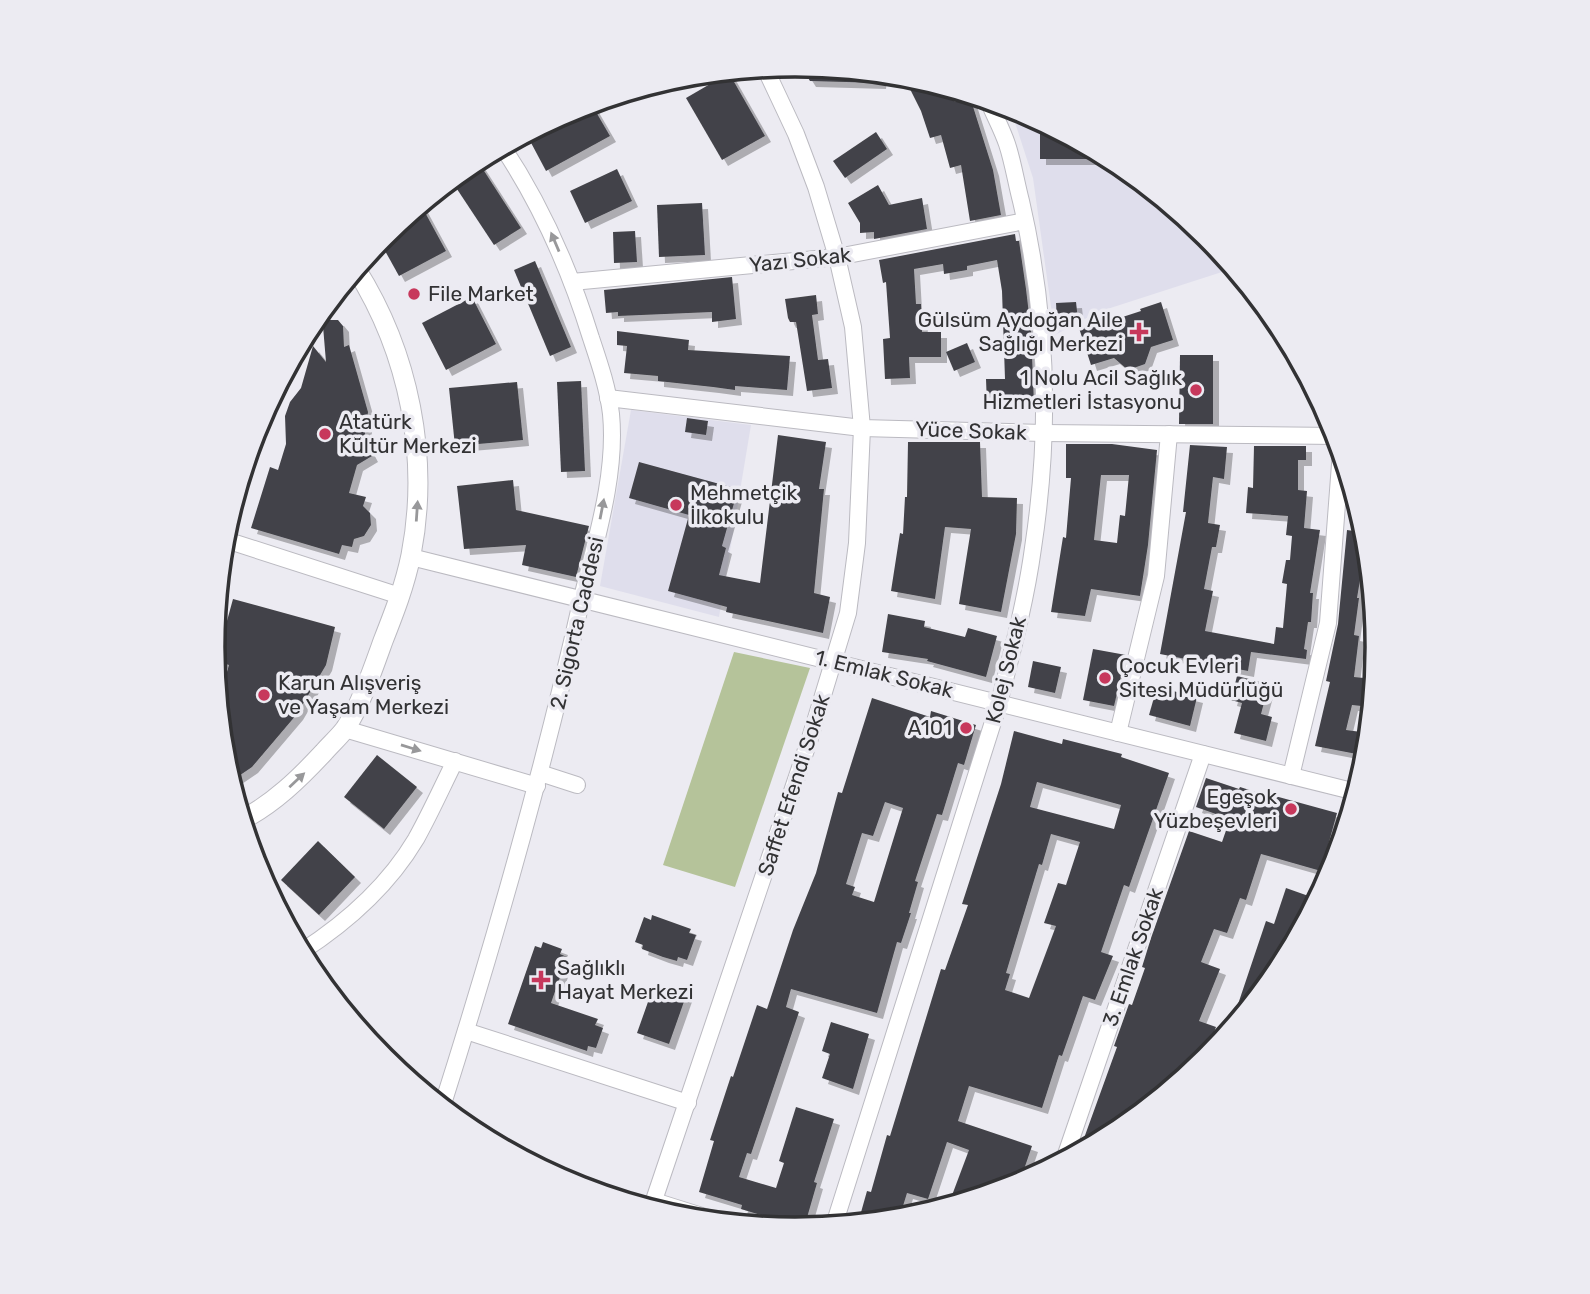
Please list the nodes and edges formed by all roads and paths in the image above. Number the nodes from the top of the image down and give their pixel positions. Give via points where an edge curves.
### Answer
1 (770, 78) edge
2 (993, 113) edge
3 (507, 155) edge
4 (1026, 221) junction
5 (837, 257) junction
6 (361, 278) edge
7 (572, 282) junction
8 (608, 398) junction
9 (862, 428) junction
10 (1044, 433) junction
11 (1169, 434) junction
12 (1325, 436) edge
13 (1339, 477) edge
14 (235, 543) edge
15 (411, 557) junction
16 (400, 596) junction
17 (582, 599) junction
18 (832, 662) junction
19 (999, 703) junction
20 (345, 729) junction
21 (1118, 733) junction
22 (1203, 754) junction
23 (455, 761) junction
24 (1291, 776) junction
25 (539, 779) junction
26 (577, 785) dead end
27 (1347, 790) edge
28 (250, 815) edge
29 (310, 946) edge
30 (466, 1031) junction
31 (445, 1097) edge
32 (688, 1103) junction
33 (1068, 1147) edge
34 (655, 1200) edge
35 (837, 1215) edge

1 - 5 street, Saffet Efendi Sokak via 816,187
2 - 4 street, Kolej Sokak via 1007,145
7 -> 3 street, 2. Sigorta Caddesi via 546,222
4 - 5 street, Yazı Sokak
4 - 10 street, Kolej Sokak via 1040,296
5 - 7 street, Yazı Sokak
5 - 9 street, Saffet Efendi Sokak via 853,327
15 -> 6 main road via 418,494 412,413 390,336
7 - 8 street, 2. Sigorta Caddesi
8 - 9 street, Yüce Sokak
17 -> 8 street, 2. Sigorta Caddesi via 606,488 611,440
9 - 10 street, Yüce Sokak
9 - 18 street, Saffet Efendi Sokak via 857,544 848,613
10 - 11 street, Yüce Sokak
10 - 19 street, Kolej Sokak via 1033,548
11 - 12 street, Yüce Sokak
11 - 21 street via 1156,576
13 - 24 street via 1328,623
14 - 16 street
15 - 16 main road
15 - 17 street, 1. Emlak Sokak
16 - 20 main road via 373,671
17 - 18 street, 1. Emlak Sokak
17 - 25 street, 2. Sigorta Caddesi
18 - 19 street, 1. Emlak Sokak
18 - 32 street, Saffet Efendi Sokak
19 - 21 street, 1. Emlak Sokak
19 - 35 street, Kolej Sokak
20 -> 23 street
28 -> 20 main road via 298,781
21 - 22 street, 1. Emlak Sokak
22 - 24 street, 1. Emlak Sokak
22 - 33 street, 3. Emlak Sokak
23 - 25 street
23 - 29 street via 415,840 390,873 360,908
24 - 27 street, 1. Emlak Sokak
25 - 26 street
25 - 30 street, 2. Sigorta Caddesi
30 - 31 street, 2. Sigorta Caddesi
30 - 32 street
32 - 34 street, Saffet Efendi Sokak

